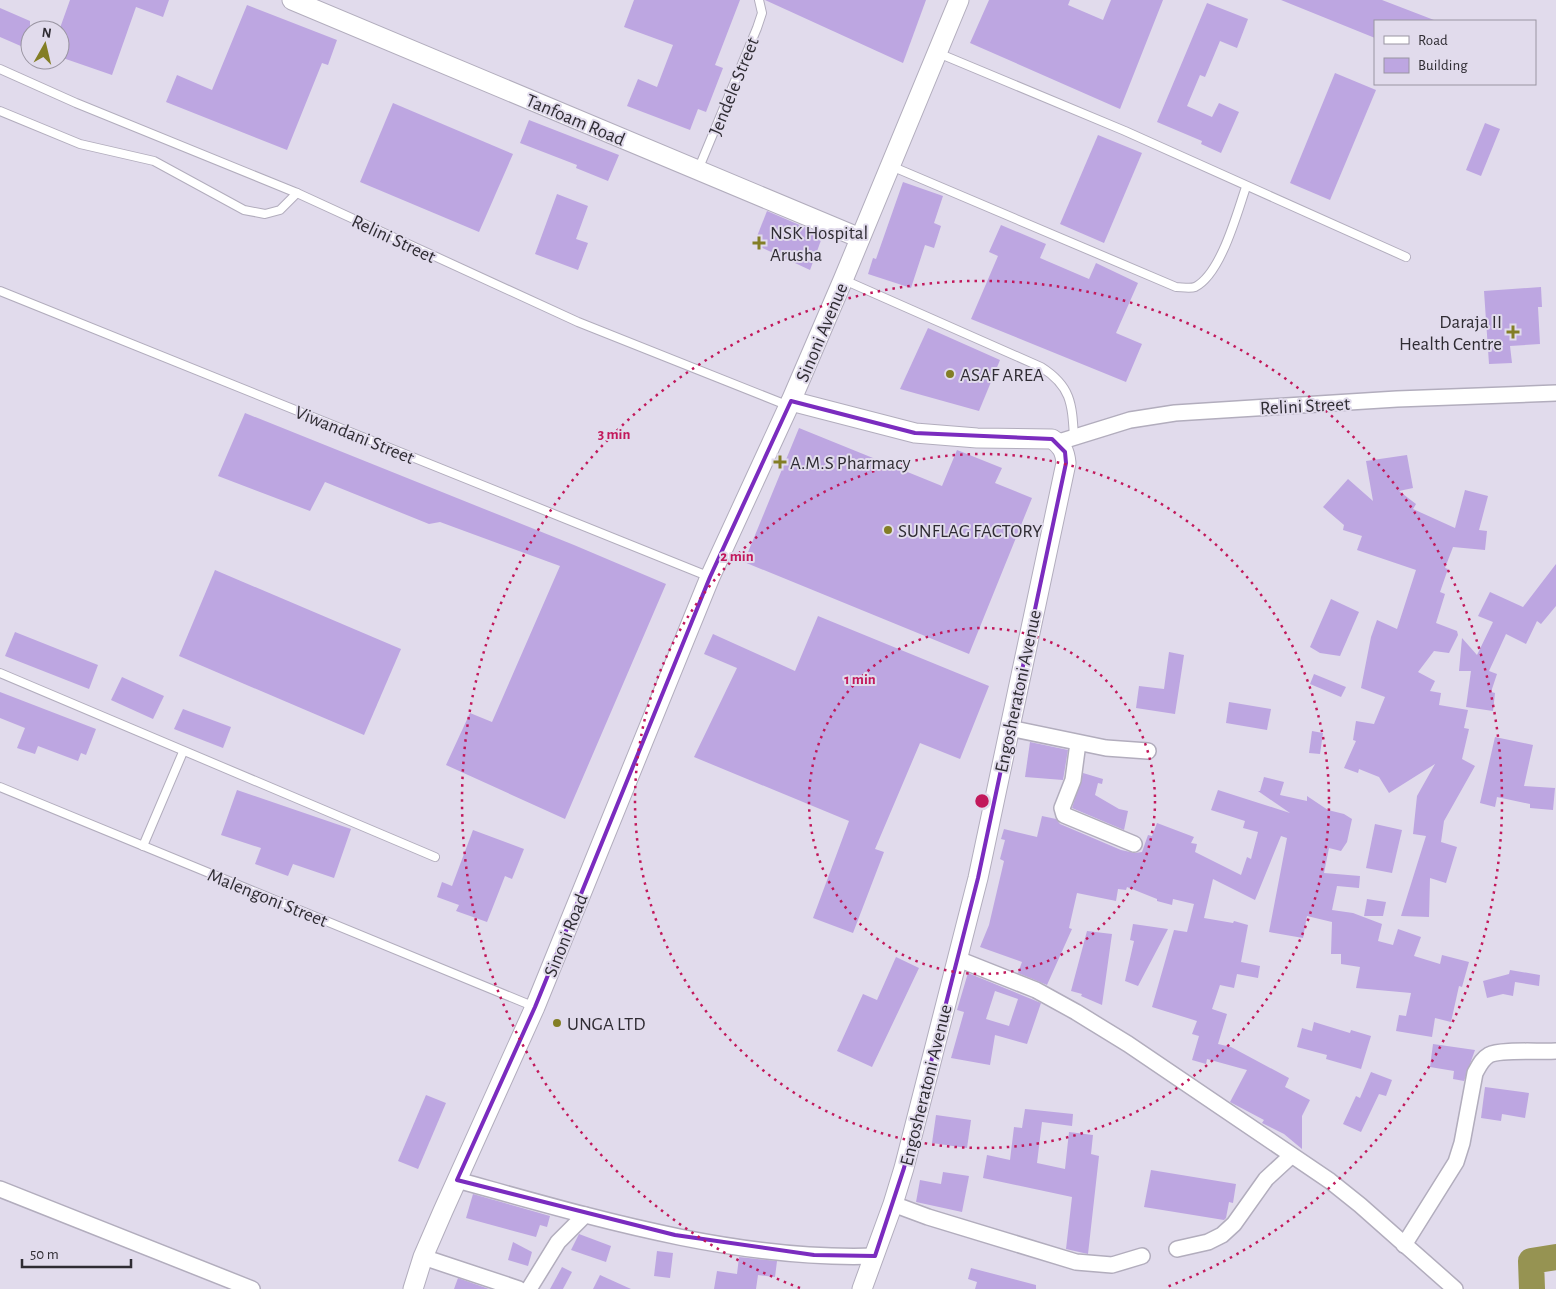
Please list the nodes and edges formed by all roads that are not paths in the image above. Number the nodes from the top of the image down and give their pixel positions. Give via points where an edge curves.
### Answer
1 (292, 0) edge
2 (759, 0) edge
3 (959, 0) edge
4 (937, 52) junction
5 (0, 69) edge
6 (0, 111) edge
7 (890, 166) junction
8 (698, 170) junction
9 (1246, 187) junction
10 (296, 194) junction
11 (860, 238) junction
12 (1406, 257) dead end
13 (843, 280) junction
14 (0, 291) edge
15 (1556, 393) edge
16 (790, 403) junction
17 (1066, 440) junction
18 (710, 577) junction
19 (0, 674) edge
20 (1009, 728) junction
21 (1078, 743) junction
22 (1148, 751) dead end
23 (183, 752) junction
24 (0, 787) edge
25 (1134, 844) dead end
26 (142, 846) junction
27 (435, 858) dead end
28 (958, 959) junction
29 (535, 1007) junction
30 (1556, 1050) edge
31 (1291, 1156) junction
32 (457, 1180) junction
33 (0, 1189) edge
34 (893, 1204) junction
35 (585, 1215) junction
36 (1404, 1245) junction
37 (1177, 1249) dead end
38 (874, 1256) junction
39 (1142, 1256) dead end
40 (423, 1257) junction
41 (252, 1289) edge
42 (413, 1289) edge
43 (519, 1289) edge
44 (529, 1289) edge
45 (862, 1289) edge
46 (1455, 1289) edge

1 - 8 street, Tanfoam Road
2 - 8 lane, Jendele Street via 762,13 757,28
3 - 4 street, Sinoni Avenue
4 - 7 street, Sinoni Avenue
4 - 9 lane via 1126,131
5 - 10 lane, Relini Street
6 - 10 lane via 80,144 154,161 244,210 266,214 280,210
7 - 9 lane via 1176,287 1193,288 1204,281 1218,259
7 - 11 street, Sinoni Avenue
8 - 11 street, Tanfoam Road
9 - 12 lane
10 - 16 lane, Relini Street via 578,322
11 - 13 street, Sinoni Avenue
13 - 16 street, Sinoni Avenue
13 - 17 lane via 1041,367 1056,377 1072,404
14 - 18 lane, Viwandani Street
15 - 17 street, Relini Street via 1175,413 1130,420
16 - 17 street via 915,433
16 - 18 street, Sinoni Avenue
17 - 20 street, Engosheratoni Avenue via 1066,463
18 - 29 street, Sinoni Road
19 - 23 lane
20 - 21 street
20 - 28 street, Engosheratoni Avenue via 993,815
21 - 22 street
21 - 25 street via 1073,780 1062,808 1064,815
23 - 26 lane
23 - 27 lane
24 - 26 lane, Malengoni Street
26 - 29 lane, Malengoni Street
28 - 31 street via 1024,985 1076,1012
28 - 34 street, Engosheratoni Avenue
29 - 32 street, Sinoni Road
30 - 36 street via 1538,1053 1502,1051 1480,1063 1475,1073 1456,1162
31 - 36 street via 1360,1205
31 - 37 street via 1266,1179 1234,1224 1222,1235 1208,1242
32 - 35 street
32 - 40 street, Sinoni Road
33 - 41 street
34 - 38 street, Engosheratoni Avenue
34 - 39 street via 1076,1262 1112,1265
35 - 38 street via 674,1235 774,1251 841,1257
35 - 44 street via 558,1242
36 - 46 street
38 - 45 street, Engosheratoni Avenue
40 - 42 street, Sinoni Road
40 - 43 street

